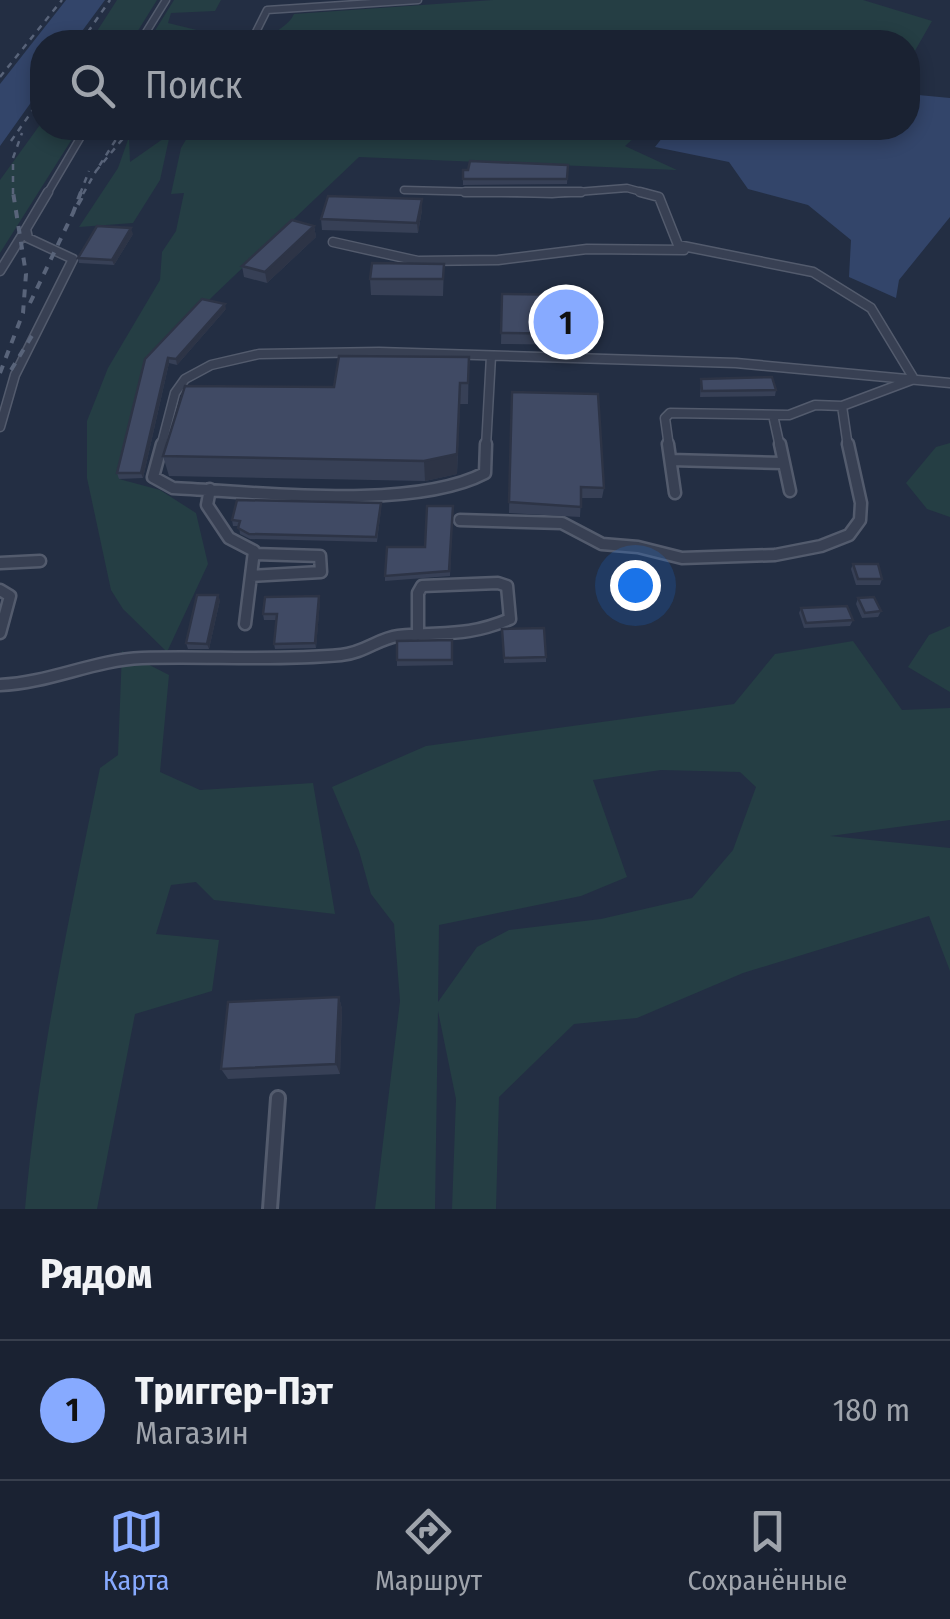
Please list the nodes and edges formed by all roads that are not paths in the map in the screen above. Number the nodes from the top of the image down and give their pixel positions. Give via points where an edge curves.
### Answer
1 (166, 0) edge
2 (272, 0) edge
3 (418, 0) edge
4 (267, 10) junction
5 (147, 30) edge
6 (257, 30) edge
7 (79, 140) edge
8 (404, 190) dead end
9 (26, 229) junction
10 (333, 242) dead end
11 (690, 249) junction
12 (0, 272) edge
13 (492, 356) junction
14 (914, 379) junction
15 (950, 383) edge
16 (842, 406) junction
17 (772, 414) junction
18 (0, 426) edge
19 (670, 460) junction
20 (784, 463) junction
21 (210, 489) junction
22 (790, 492) dead end
23 (674, 493) dead end
24 (460, 520) dead end
25 (254, 554) junction
26 (40, 561) dead end
27 (0, 562) edge
28 (251, 576) junction
29 (0, 590) edge
30 (245, 624) dead end
31 (0, 633) edge
32 (418, 635) junction
33 (0, 685) edge
34 (278, 1098) dead end
35 (270, 1209) edge

1 - 5 lane
2 - 4 lane
3 - 4 lane
4 - 6 lane
7 - 9 lane
8 - 11 lane via 552,194 628,188 659,197 673,236
9 - 12 lane
9 - 18 lane via 40,246 74,259 14,375
10 - 11 lane via 418,262
11 - 14 lane via 813,272 872,308
13 - 14 lane via 736,363
13 - 21 lane via 485,473 472,483 401,494
13 - 21 lane via 259,354 210,365 185,379 176,393 153,477 173,488
14 - 15 lane
14 - 16 lane
16 - 17 lane
16 - 24 lane via 860,520 849,535 821,546 775,555 682,558 602,544 562,522
17 - 19 lane via 670,413
17 - 20 lane
19 - 20 lane
19 - 23 lane
20 - 22 lane
21 - 25 lane via 207,505 229,538
25 - 28 lane
25 - 28 lane via 320,556 321,569
26 - 27 lane
28 - 30 lane
29 - 31 lane via 10,596
32 - 32 lane via 484,632 505,622 507,586 422,586
32 - 33 lane via 393,636 341,655 138,658
34 - 35 lane

